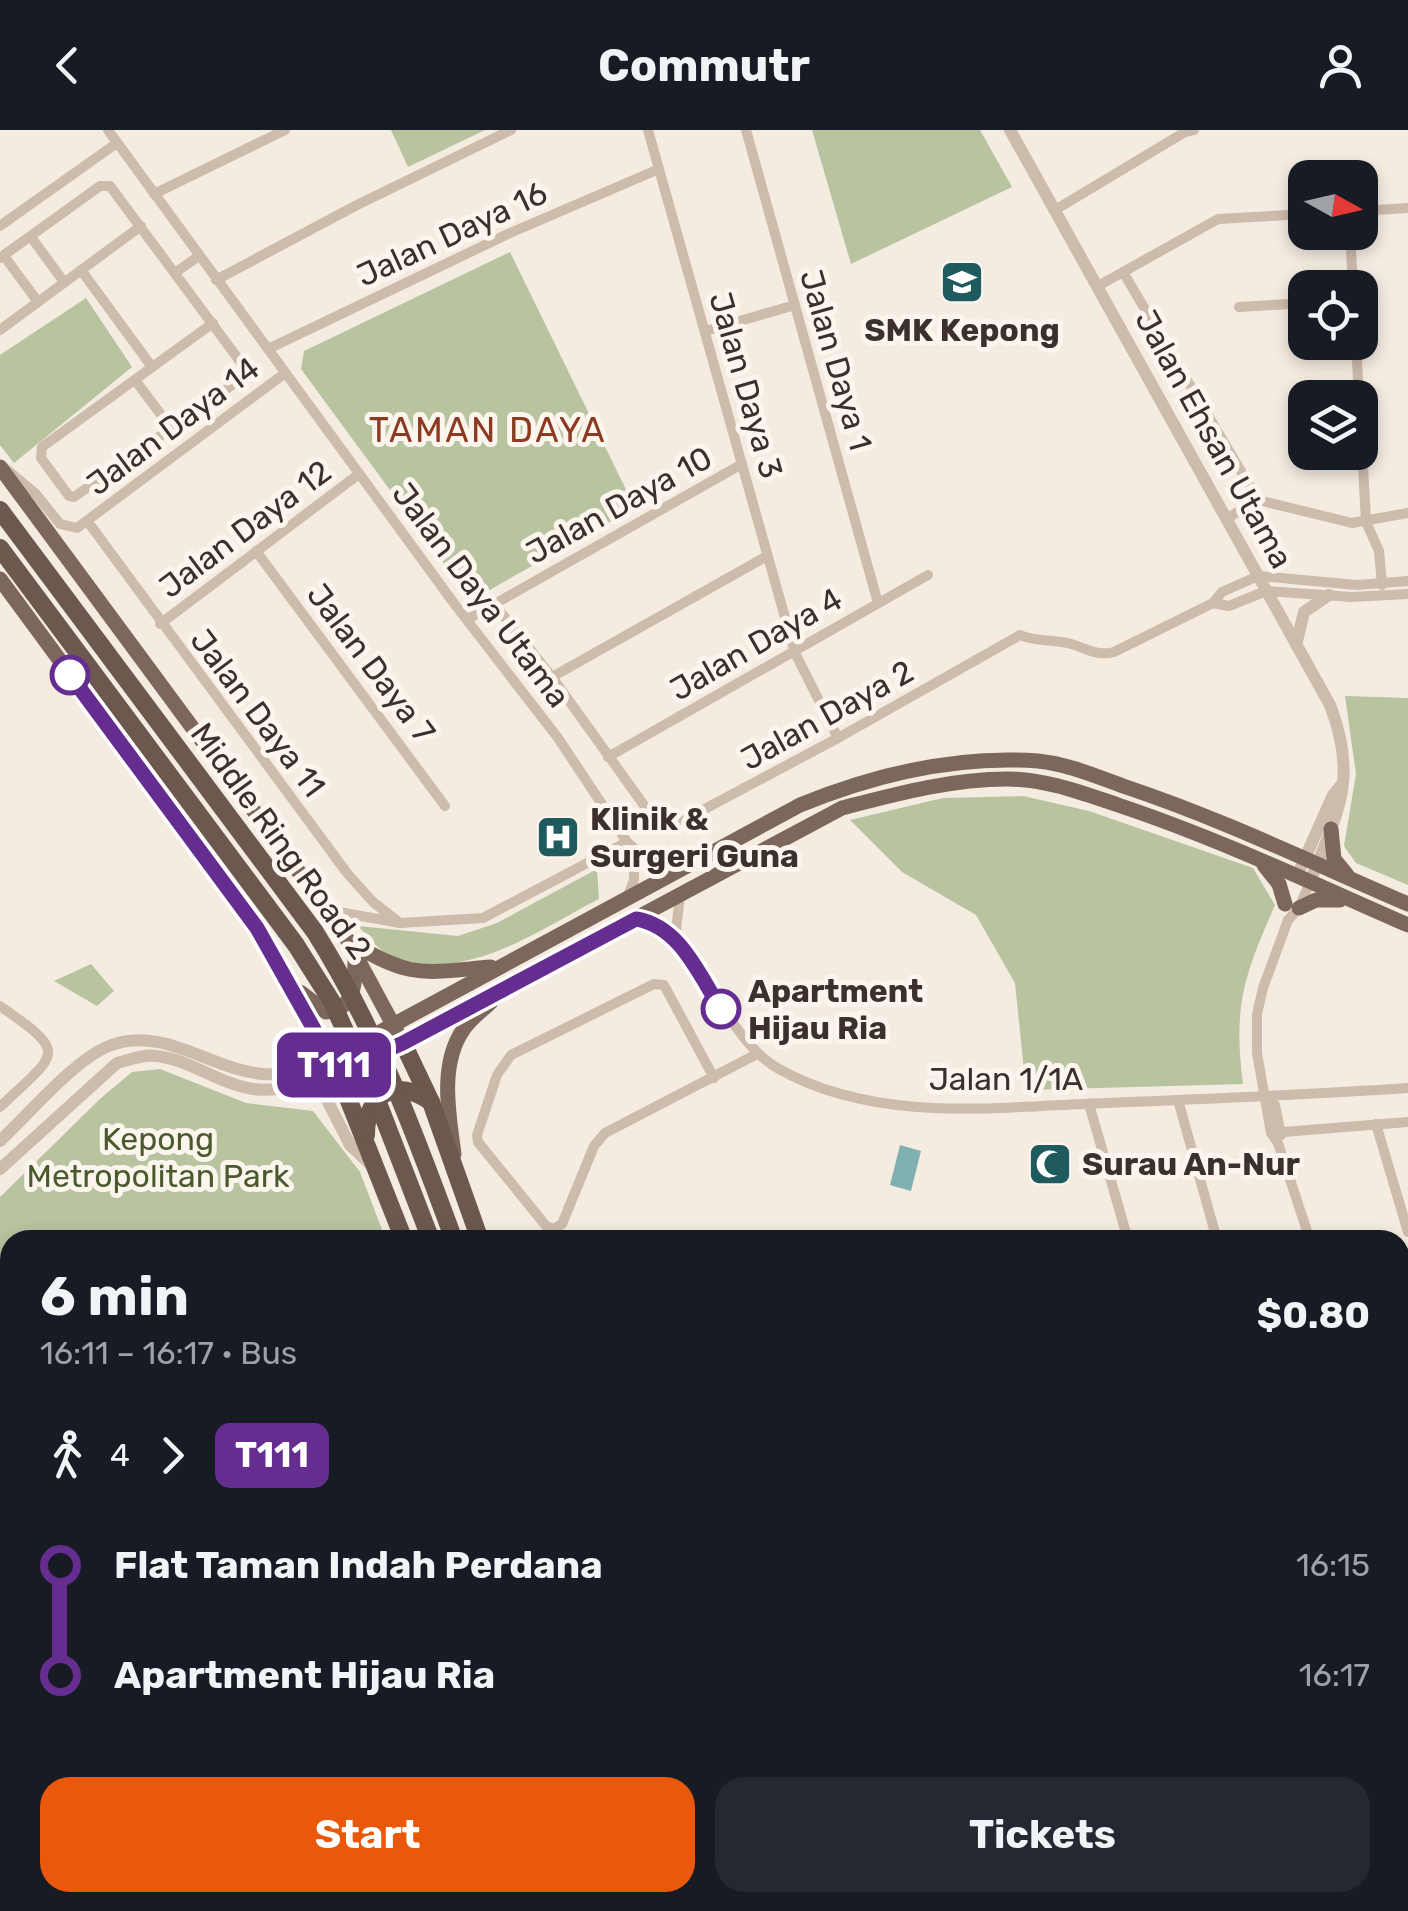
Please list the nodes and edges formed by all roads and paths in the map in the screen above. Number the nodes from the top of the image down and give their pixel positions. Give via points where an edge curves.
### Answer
1 (108, 130) edge
2 (285, 130) edge
3 (510, 130) edge
4 (648, 130) edge
5 (746, 130) edge
6 (1010, 130) edge
7 (1194, 130) edge
8 (117, 143) junction
9 (659, 169) junction
10 (154, 194) junction
11 (1408, 208) edge
12 (1056, 210) junction
13 (1378, 210) edge
14 (1288, 215) edge
15 (0, 226) edge
16 (142, 226) junction
17 (31, 236) junction
18 (199, 256) junction
19 (2, 257) edge
20 (82, 270) junction
21 (176, 272) junction
22 (1123, 272) junction
23 (216, 280) junction
24 (64, 282) junction
25 (1098, 286) junction
26 (38, 302) junction
27 (1288, 304) edge
28 (795, 306) junction
29 (1239, 307) dead end
30 (213, 324) junction
31 (0, 330) edge
32 (704, 331) junction
33 (268, 349) junction
34 (152, 367) junction
35 (284, 374) junction
36 (135, 380) junction
37 (171, 428) junction
38 (742, 464) junction
39 (0, 466) edge
40 (1363, 470) edge
41 (359, 474) junction
42 (1258, 500) junction
43 (0, 510) edge
44 (1408, 513) edge
45 (1226, 519) junction
46 (88, 522) junction
47 (1366, 522) junction
48 (0, 548) edge
49 (256, 551) junction
50 (768, 556) junction
51 (928, 575) dead end
52 (1258, 576) junction
53 (0, 579) edge
54 (1408, 581) edge
55 (1382, 583) junction
56 (1266, 590) junction
57 (1408, 594) edge
58 (1329, 595) junction
59 (1383, 596) junction
60 (878, 602) junction
61 (1213, 603) junction
62 (494, 604) junction
63 (468, 619) junction
64 (160, 624) junction
65 (1296, 644) junction
66 (795, 653) junction
67 (552, 677) junction
68 (838, 738) junction
69 (608, 756) junction
70 (1344, 782) junction
71 (445, 806) dead end
72 (1331, 829) junction
73 (631, 846) junction
74 (1259, 860) junction
75 (1310, 862) junction
76 (687, 867) junction
77 (1303, 879) junction
78 (1350, 880) junction
79 (680, 895) junction
80 (626, 901) junction
81 (1358, 903) junction
82 (1408, 904) edge
83 (326, 910) junction
84 (1291, 911) junction
85 (636, 919) junction
86 (400, 923) junction
87 (1408, 925) edge
88 (675, 939) junction
89 (352, 949) junction
90 (501, 966) junction
91 (288, 978) junction
92 (513, 983) junction
93 (0, 1006) edge
94 (393, 1024) junction
95 (403, 1043) junction
96 (109, 1046) junction
97 (757, 1054) junction
98 (117, 1063) junction
99 (334, 1066) junction
100 (714, 1078) junction
101 (300, 1085) junction
102 (1408, 1088) edge
103 (1265, 1097) junction
104 (1178, 1100) junction
105 (432, 1102) junction
106 (1089, 1104) junction
107 (0, 1106) edge
108 (1408, 1122) edge
109 (1376, 1124) junction
110 (1277, 1136) junction
111 (366, 1141) junction
112 (0, 1142) edge
113 (0, 1169) edge
114 (378, 1171) junction
115 (456, 1179) junction
116 (400, 1230) edge
117 (427, 1230) edge
118 (450, 1230) edge
119 (476, 1230) edge
120 (1125, 1230) edge
121 (1214, 1230) edge
122 (1307, 1230) edge
123 (1407, 1230) edge

1 - 8 street, Jalan Daya Utama
2 - 10 street
3 - 23 street
4 - 9 street, Jalan Daya 3
5 - 28 street, Jalan Daya 1
6 - 12 street, Jalan Ehsan Utama
7 - 12 street
8 - 10 street, Jalan Daya Utama
8 - 15 street
9 - 32 street, Jalan Daya 3
9 - 33 street, Jalan Daya 16
10 - 18 street, Jalan Daya Utama
11 - 13 street
12 - 25 street, Jalan Ehsan Utama
14 - 22 street via 1218,219
16 - 17 street via 105,184
16 - 20 street
16 - 21 street
17 - 19 street
17 - 24 street
18 - 21 street
18 - 23 street, Jalan Daya Utama
19 - 26 street
20 - 24 street
20 - 34 street
21 - 30 street
22 - 25 street
22 - 42 street
23 - 33 street, Jalan Daya Utama
24 - 26 street
25 - 45 street, Jalan Ehsan Utama
26 - 31 street
27 - 29 street
28 - 32 street
28 - 60 street, Jalan Daya 1
30 - 34 street
30 - 37 street via 242,364 242,378
32 - 38 street, Jalan Daya 3
33 - 35 street, Jalan Daya Utama
34 - 36 street
35 - 41 street, Jalan Daya Utama
35 - 46 street, Jalan Daya 14
36 - 37 street
36 - 37 street via 42,446 41,458 69,496
38 - 50 street, Jalan Daya 3
38 - 62 street, Jalan Daya 10
39 - 46 street, Jalan Daya 14 via 18,476 60,524 77,528
39 - 83 main road
40 - 47 street
41 - 49 street, Jalan Daya 12
41 - 63 street, Jalan Daya Utama
42 - 45 street
42 - 47 street
43 - 118 highway, Middle Ring Road 2, bridge via 342,976 402,1100
44 - 47 street
45 - 52 street, Jalan Ehsan Utama
46 - 64 street, Jalan Daya 11
47 - 55 street via 1379,551
48 - 117 highway, Middle Ring Road 2, bridge via 332,1002
49 - 64 street, Jalan Daya 12
49 - 71 street, Jalan Daya 7
50 - 66 street, Jalan Daya 3
50 - 67 street
51 - 60 street, Jalan Daya 4
52 - 55 street
52 - 56 street, Jalan Ehsan Utama
52 - 61 street
53 - 91 main road
54 - 55 street
55 - 59 street
56 - 58 street
56 - 61 street via 1229,606
56 - 65 street, Jalan Ehsan Utama
57 - 59 street
58 - 59 street
58 - 65 street via 1304,612
60 - 66 street, Jalan Daya 4
61 - 68 street, Jalan Daya 2 via 1102,655 1020,636
62 - 63 street, Jalan Daya 10
62 - 67 street
63 - 73 street, Jalan Daya Utama
64 - 86 street, Jalan Daya 11 via 346,874
65 - 70 street, Jalan Ehsan Utama via 1339,726
66 - 68 street, Jalan Daya 3
66 - 69 street, Jalan Daya 4
67 - 69 street
68 - 69 street, Jalan Daya 2 via 670,828 656,822
70 - 72 street, Jalan Ehsan Utama
70 - 75 street, Jalan Ehsan Utama
72 - 75 street, Jalan Ehsan Utama
72 - 78 main road via 1334,859
73 - 76 street via 656,862
73 - 80 street via 634,880
73 - 86 street via 483,918
74 - 77 main road
74 - 79 main road via 1061,786 1008,779 902,792 842,808
74 - 84 main road
75 - 76 main road via 1062,765 996,761 896,772 837,790
75 - 77 street, Jalan Ehsan Utama
75 - 78 main road
76 - 80 main road
77 - 81 main road
77 - 84 street
78 - 82 main road
79 - 85 main road
79 - 88 street
80 - 90 main road
81 - 84 main road via 1322,898
81 - 87 main road
83 - 86 street
83 - 89 main road
84 - 103 street via 1258,1014
85 - 88 street, Jalan 1/1A
85 - 92 main road
88 - 97 street, Jalan 1/1A
89 - 90 main road via 404,971
89 - 91 main road via 354,991 338,1011 316,1007
89 - 94 main road
90 - 94 main road
91 - 99 main road
92 - 95 main road
92 - 115 main road via 464,1026 456,1042 448,1079
93 - 107 street via 44,1037 50,1050 46,1062
94 - 95 main road
94 - 99 main road
95 - 99 main road
95 - 105 highway
96 - 98 street
96 - 99 street via 163,1043 260,1074
96 - 112 street via 82,1063
97 - 100 street
97 - 106 street, Jalan 1/1A via 846,1098 974,1110
98 - 101 street via 160,1056 234,1085
98 - 113 street
99 - 101 street
99 - 111 highway
100 - 100 street via 605,1133 554,1229 478,1142 497,1074 511,1055 660,983
101 - 114 street via 325,1096 350,1145
102 - 103 street, Jalan 1/1A
103 - 104 street, Jalan 1/1A
103 - 110 street via 1275,1106
104 - 106 street, Jalan 1/1A
104 - 121 street
105 - 111 highway via 414,1091 383,1094 368,1114
105 - 115 highway
106 - 120 street
108 - 109 street
109 - 110 street
109 - 123 street
110 - 122 street
111 - 114 highway
114 - 116 highway
115 - 119 highway

